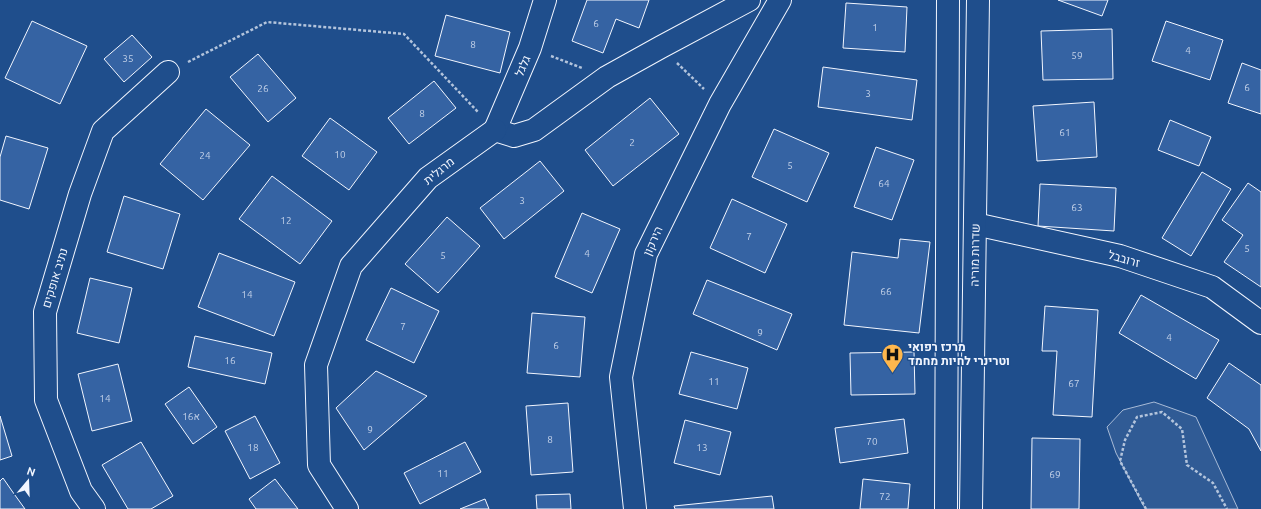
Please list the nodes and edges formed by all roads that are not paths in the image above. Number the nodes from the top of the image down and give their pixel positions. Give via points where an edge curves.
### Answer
1 (545, 0) edge
2 (749, 0) edge
3 (780, 0) edge
4 (948, 0) edge
5 (978, 0) edge
6 (168, 72) road end
7 (495, 130) junction
8 (975, 224) junction
9 (1261, 323) edge
10 (94, 509) edge
11 (347, 509) edge
12 (636, 509) edge
13 (946, 509) edge
14 (971, 509) edge

1 - 7 street, גלגל via 530,48
2 - 7 street via 607,77 534,130 514,136
3 - 12 street, הירקון via 720,104 646,254 621,377
4 - 13 street
5 - 8 street, שדרות מוריה
6 - 10 street, נתיב אופקים via 103,131 80,194 45,312 46,400 81,491
7 - 11 street, מרגלית via 428,178 351,266 316,365 320,465
8 - 9 street, זרובבל via 1120,256 1212,287
8 - 14 street, שדרות מוריה

